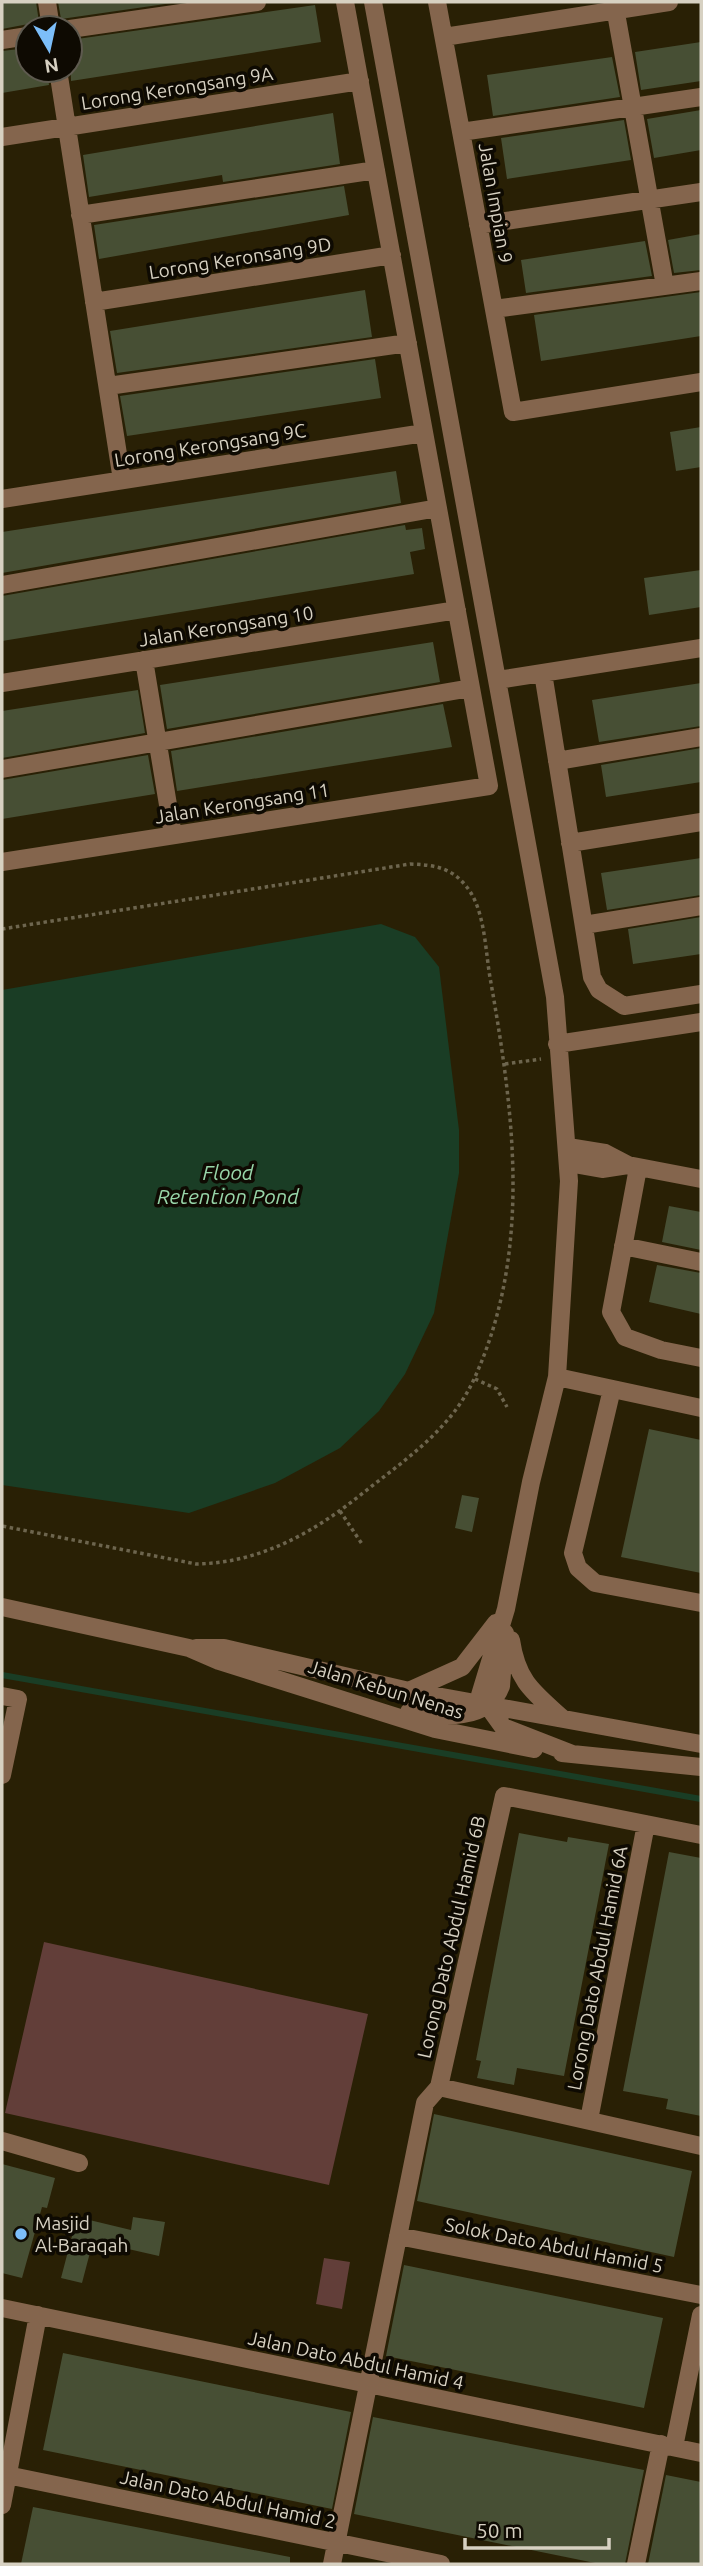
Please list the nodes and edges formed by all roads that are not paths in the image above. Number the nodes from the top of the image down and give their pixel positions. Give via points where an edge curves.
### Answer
1 (257, 2) edge
2 (345, 2) edge
3 (373, 2) edge
4 (437, 2) edge
5 (669, 2) edge
6 (615, 6) edge
7 (84, 27) edge
8 (444, 37) junction
9 (359, 81) junction
10 (60, 84) edge
11 (701, 97) edge
12 (632, 107) junction
13 (66, 127) junction
14 (461, 132) junction
15 (2, 137) edge
16 (376, 170) junction
17 (701, 192) edge
18 (649, 200) junction
19 (80, 215) junction
20 (478, 225) junction
21 (392, 255) junction
22 (701, 281) edge
23 (665, 286) junction
24 (94, 302) junction
25 (494, 309) junction
26 (408, 343) junction
27 (701, 382) edge
28 (108, 386) junction
29 (424, 433) junction
30 (122, 480) junction
31 (2, 499) edge
32 (438, 508) junction
33 (2, 585) edge
34 (457, 610) junction
35 (701, 648) edge
36 (144, 660) junction
37 (542, 673) junction
38 (498, 680) junction
39 (2, 682) edge
40 (471, 688) junction
41 (701, 737) edge
42 (158, 743) junction
43 (557, 761) junction
44 (2, 769) edge
45 (701, 822) edge
46 (173, 835) junction
47 (570, 843) junction
48 (2, 862) edge
49 (701, 906) edge
50 (584, 925) junction
51 (701, 994) edge
52 (701, 1022) edge
53 (557, 1050) junction
54 (568, 1155) junction
55 (633, 1166) junction
56 (701, 1180) edge
57 (623, 1246) junction
58 (701, 1262) edge
59 (701, 1358) edge
60 (557, 1377) junction
61 (612, 1389) junction
62 (701, 1408) edge
63 (701, 1603) edge
64 (2, 1607) edge
65 (506, 1609) junction
66 (189, 1648) junction
67 (409, 1691) junction
68 (10, 1697) edge
69 (369, 1706) junction
70 (486, 1706) junction
71 (563, 1719) junction
72 (701, 1744) edge
73 (572, 1754) junction
74 (701, 1767) edge
75 (2, 1775) edge
76 (646, 1824) junction
77 (701, 1835) edge
78 (439, 2087) junction
79 (589, 2120) junction
80 (2, 2141) edge
81 (701, 2146) edge
82 (79, 2163) dead end
83 (398, 2235) junction
84 (701, 2295) edge
85 (2, 2308) edge
86 (38, 2315) junction
87 (701, 2315) edge
88 (368, 2384) junction
89 (667, 2446) junction
90 (701, 2453) edge
91 (8, 2475) junction
92 (2, 2505) edge
93 (336, 2543) junction
94 (332, 2564) edge
95 (441, 2564) edge
96 (636, 2564) edge

1 - 7 street
2 - 9 street
3 - 38 street
4 - 8 street, Jalan Impian 9
5 - 6 street
6 - 8 street
6 - 12 street
8 - 14 street, Jalan Impian 9
9 - 13 street, Lorong Kerongsang 9A
9 - 16 street
10 - 13 street
11 - 12 street
12 - 14 street
12 - 18 street
13 - 15 street, Lorong Kerongsang 9A
13 - 19 street
14 - 20 street, Jalan Impian 9
16 - 19 street
16 - 21 street
17 - 18 street
18 - 20 street
18 - 23 street
19 - 24 street
20 - 25 street, Jalan Impian 9
21 - 24 street, Lorong Keronsang 9D
21 - 26 street
22 - 23 street
23 - 25 street
24 - 28 street
25 - 27 street, Jalan Impian 9 via 513,412
26 - 28 street
26 - 29 street
28 - 30 street
29 - 30 street, Lorong Kerongsang 9C
29 - 32 street
30 - 31 street, Lorong Kerongsang 9C
32 - 33 street
32 - 34 street
34 - 36 street, Jalan Kerongsang 10
34 - 40 street
35 - 37 street
36 - 39 street, Jalan Kerongsang 10
36 - 42 street
37 - 38 street
37 - 43 street
38 - 53 street via 555,997
40 - 42 street
40 - 46 street, Jalan Kerongsang 11 via 489,786
41 - 43 street
42 - 44 street
42 - 46 street
43 - 47 street
45 - 47 street
46 - 48 street, Jalan Kerongsang 11
47 - 50 street
49 - 50 street
50 - 51 street via 592,977 599,990 624,1006
52 - 53 street
53 - 54 street
54 - 55 street via 602,1170
54 - 60 street
55 - 56 street
55 - 57 street
57 - 58 street
57 - 59 street via 611,1312 625,1337
60 - 61 street
60 - 65 street
61 - 62 street
61 - 63 street via 573,1553 578,1568 594,1583
64 - 66 street, Jalan Kebun Nenas
65 - 67 street via 462,1667
65 - 70 street via 481,1690
65 - 71 street via 517,1670 525,1684
66 - 67 street, Jalan Kebun Nenas via 224,1648
66 - 69 street, Jalan Kebun Nenas
67 - 70 street, Jalan Kebun Nenas
68 - 75 street
69 - 70 street via 444,1717
69 - 73 street, Jalan Kebun Nenas via 435,1729
70 - 71 street, Jalan Kebun Nenas
70 - 73 street via 503,1727
71 - 72 street, Jalan Kebun Nenas
73 - 74 street, Jalan Kebun Nenas
76 - 77 street
76 - 78 street, Lorong Dato Abdul Hamid 6B via 504,1797
76 - 79 street, Lorong Dato Abdul Hamid 6A
78 - 79 street
78 - 83 street, Lorong Dato Abdul Hamid 6B via 425,2103
79 - 81 street
80 - 82 street
83 - 84 street, Solok Dato Abdul Hamid 5
83 - 88 street, Lorong Dato Abdul Hamid 6B
85 - 86 street, Jalan Dato Abdul Hamid 4
86 - 88 street, Jalan Dato Abdul Hamid 4
86 - 91 street
87 - 89 street
88 - 89 street, Jalan Dato Abdul Hamid 4
88 - 93 street, Lorong Dato Abdul Hamid 6B
89 - 90 street, Jalan Dato Abdul Hamid 4
89 - 96 street
91 - 92 street
91 - 93 street, Jalan Dato Abdul Hamid 2
93 - 94 street, Lorong Dato Abdul Hamid 6B
93 - 95 street, Jalan Dato Abdul Hamid 2

